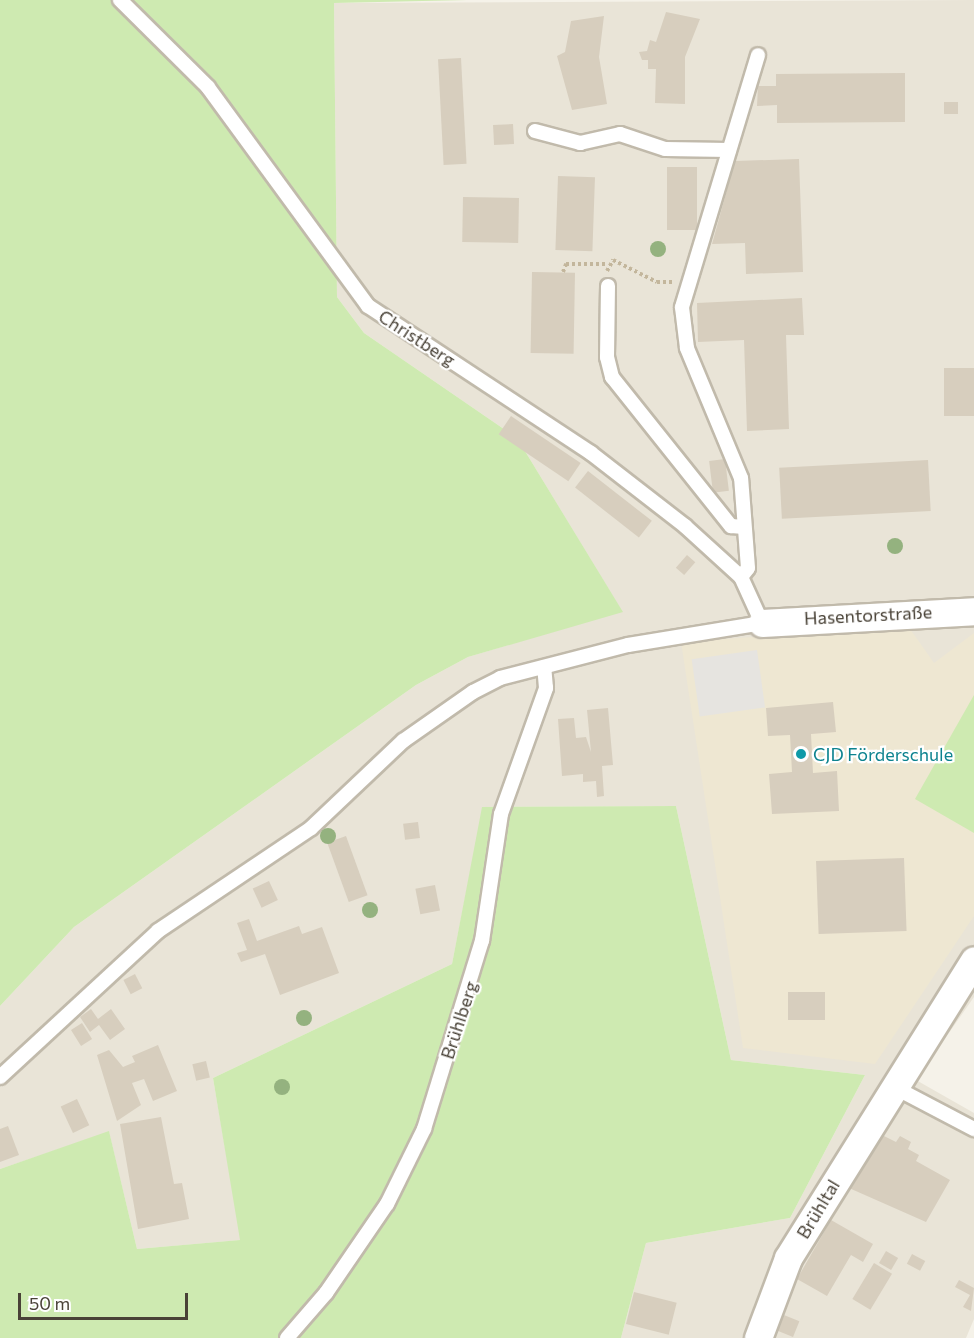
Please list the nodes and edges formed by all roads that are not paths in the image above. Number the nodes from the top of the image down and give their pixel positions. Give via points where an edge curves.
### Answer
1 (120, 0) edge
2 (758, 55) dead end
3 (535, 131) dead end
4 (729, 150) junction
5 (609, 286) road end
6 (744, 527) junction
7 (741, 578) junction
8 (974, 611) edge
9 (762, 622) junction
10 (544, 667) junction
11 (974, 960) edge
12 (0, 1077) edge
13 (892, 1086) junction
14 (974, 1129) edge
15 (287, 1338) edge
16 (758, 1338) edge

1 - 7 lane, Christberg via 208,87 368,306 591,453
2 - 4 lane
3 - 4 lane via 580,143 620,134 665,149
4 - 6 lane via 682,307 687,348 741,478
5 - 6 lane via 607,350 612,377 731,526
6 - 7 lane via 748,568
7 - 9 lane, Christberg
8 - 9 street, Hasentorstraße
9 - 10 lane via 640,642
10 - 12 lane via 488,683 415,730 311,828 152,937
10 - 15 lane, Brühlberg via 546,688 501,814 482,941 424,1129 387,1204 326,1293
11 - 13 street, Brühltal
13 - 14 lane
13 - 16 street, Brühltal via 788,1258

